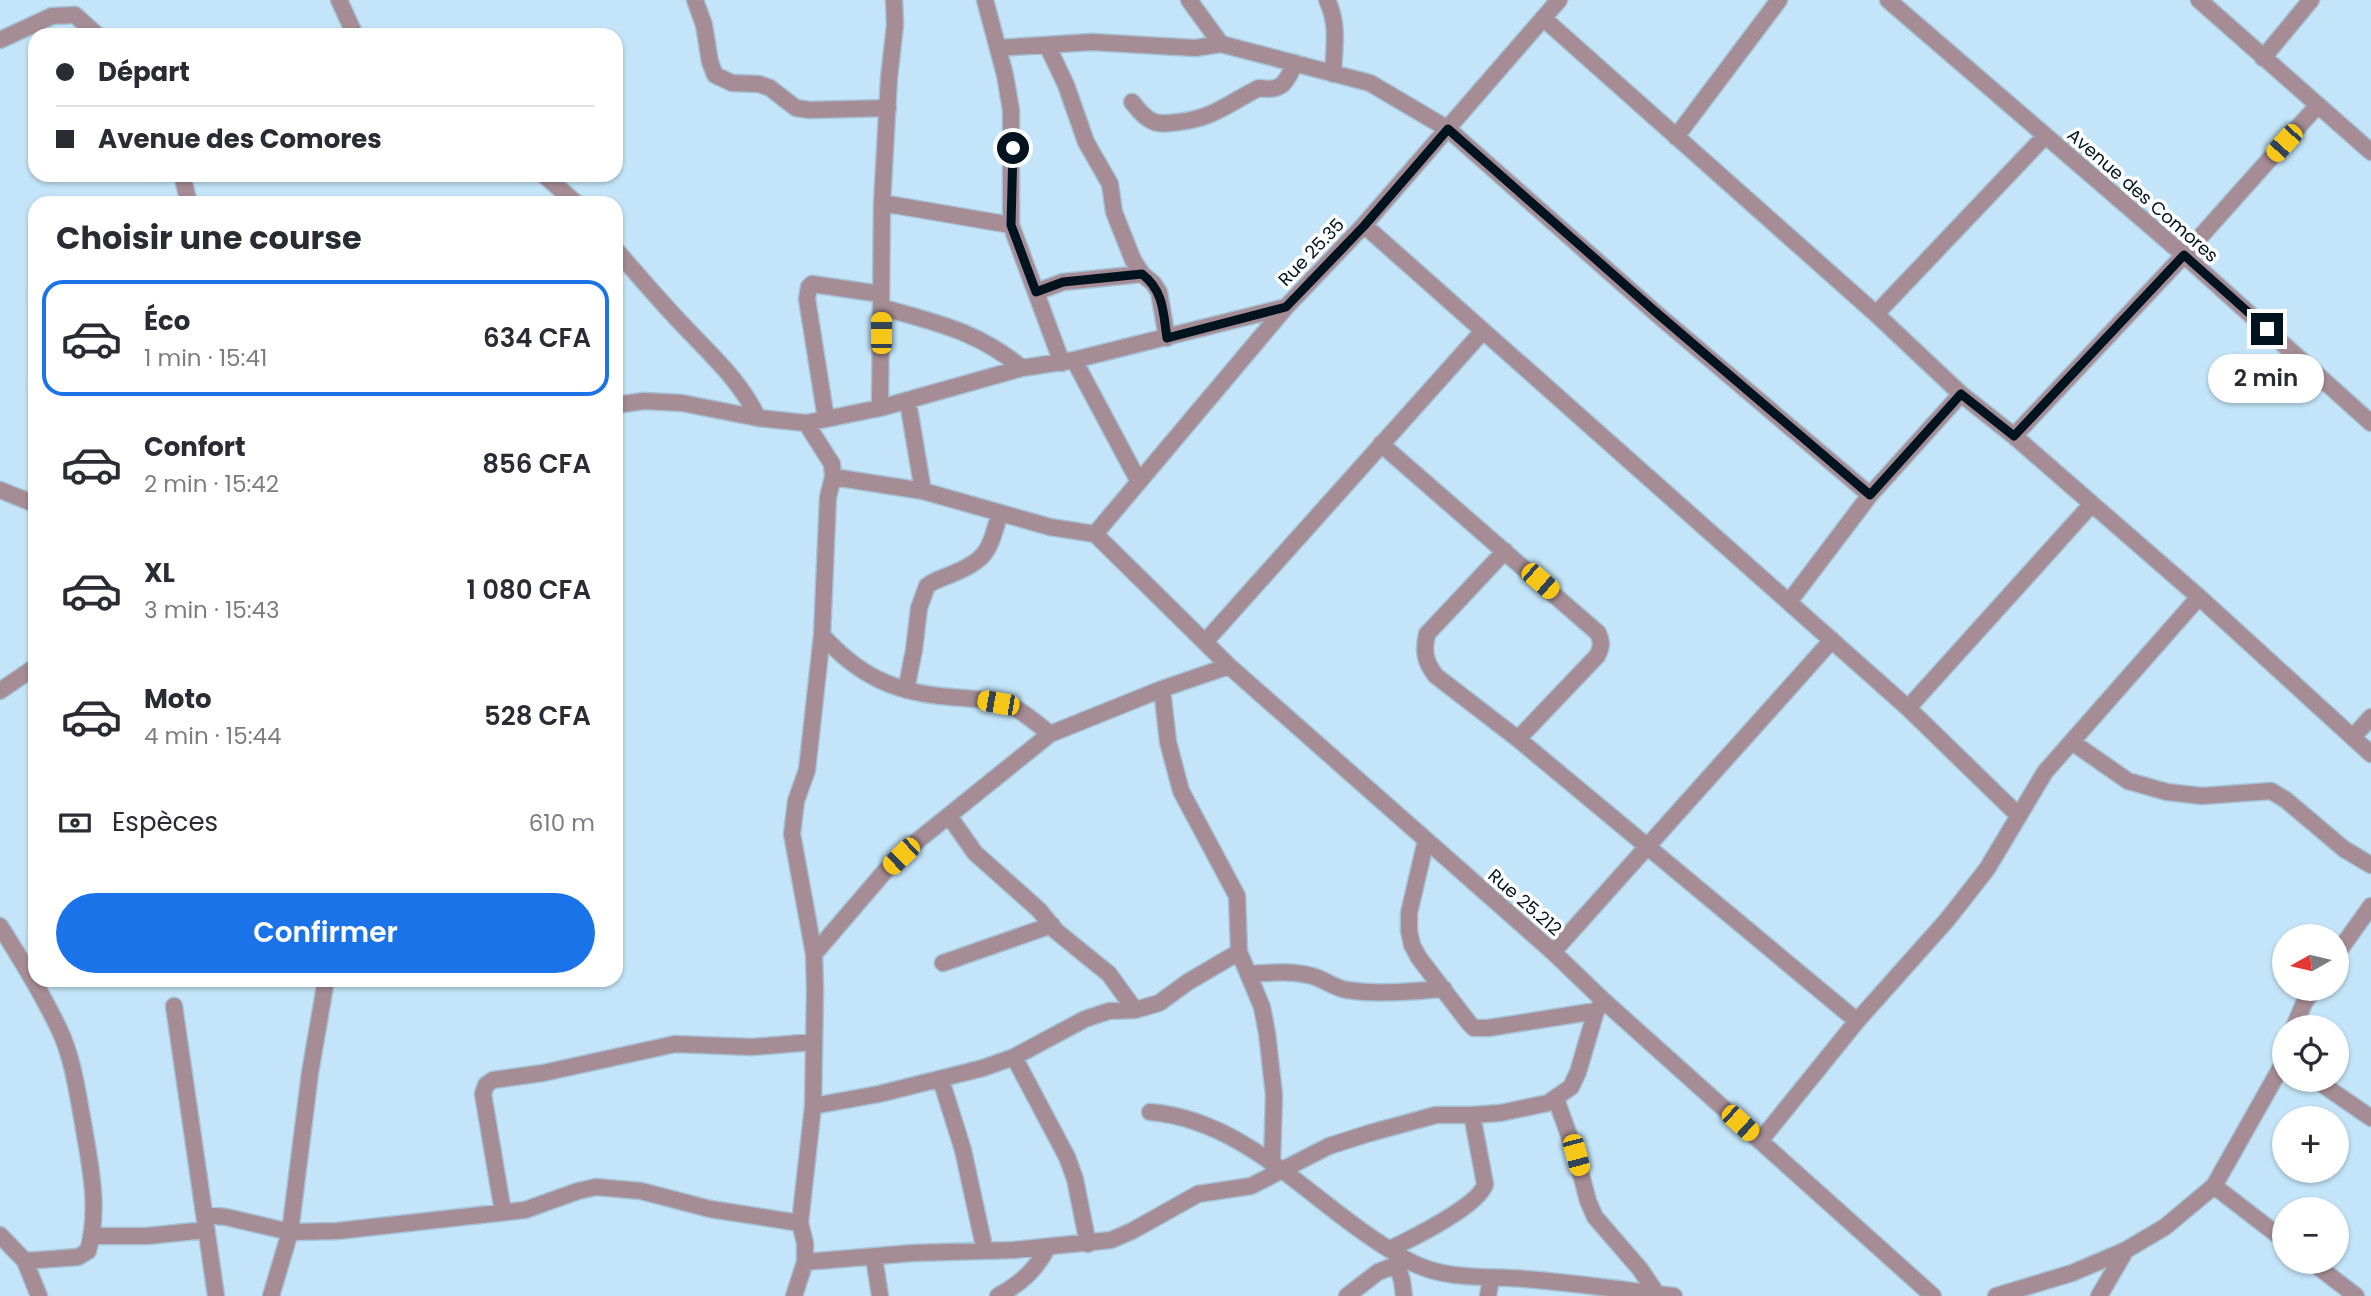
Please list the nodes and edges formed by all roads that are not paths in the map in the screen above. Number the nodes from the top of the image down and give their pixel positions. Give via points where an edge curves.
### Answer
1 (339, 0) edge
2 (695, 0) edge
3 (894, 0) edge
4 (985, 0) edge
5 (1189, 0) edge
6 (1327, 0) edge
7 (1559, 0) edge
8 (1779, 0) edge
9 (2199, 0) edge
10 (2311, 0) edge
11 (1891, 1) edge
12 (1543, 18) junction
13 (89, 28) edge
14 (352, 28) edge
15 (0, 40) edge
16 (1222, 44) junction
17 (1047, 45) junction
18 (998, 48) junction
19 (2263, 58) junction
20 (1295, 64) junction
21 (1333, 74) junction
22 (1132, 102) dead end
23 (2318, 105) junction
24 (888, 108) junction
25 (1448, 129) junction
26 (2045, 136) junction
27 (1676, 137) junction
28 (2371, 152) edge
29 (552, 182) edge
30 (568, 196) edge
31 (882, 203) junction
32 (1011, 225) junction
33 (1364, 226) junction
34 (2184, 255) junction
35 (623, 258) edge
36 (1142, 274) junction
37 (1036, 292) junction
38 (881, 301) junction
39 (1286, 307) junction
40 (1876, 314) junction
41 (1483, 331) junction
42 (1167, 338) junction
43 (1068, 361) junction
44 (1022, 368) junction
45 (1961, 394) junction
46 (908, 402) junction
47 (623, 404) edge
48 (880, 408) junction
49 (758, 418) junction
50 (826, 419) junction
51 (806, 423) junction
52 (2371, 423) edge
53 (2014, 436) junction
54 (1381, 444) junction
55 (833, 477) junction
56 (1138, 480) junction
57 (0, 490) edge
58 (923, 491) junction
59 (1870, 495) junction
60 (28, 501) edge
61 (2091, 505) junction
62 (1000, 513) junction
63 (1095, 534) junction
64 (1505, 551) junction
65 (2199, 597) junction
66 (1789, 602) junction
67 (822, 635) junction
68 (1832, 640) junction
69 (1205, 642) junction
70 (1229, 666) junction
71 (28, 672) edge
72 (1162, 689) junction
73 (906, 690) junction
74 (0, 691) edge
75 (1908, 708) junction
76 (2371, 717) edge
77 (1050, 734) junction
78 (2353, 737) junction
79 (1518, 739) junction
80 (2072, 742) junction
81 (2371, 754) edge
82 (2018, 815) junction
83 (949, 816) junction
84 (1426, 840) junction
85 (1646, 847) junction
86 (2371, 865) edge
87 (2371, 906) edge
88 (1052, 925) junction
89 (2366, 925) edge
90 (0, 926) edge
91 (2349, 942) edge
92 (1239, 952) junction
93 (1553, 952) junction
94 (814, 954) junction
95 (943, 963) dead end
96 (28, 972) edge
97 (1248, 975) junction
98 (37, 987) edge
99 (325, 987) edge
100 (1444, 989) junction
101 (173, 1006) dead end
102 (1600, 1006) junction
103 (1135, 1010) junction
104 (1857, 1021) junction
105 (813, 1042) junction
106 (1014, 1057) junction
107 (941, 1080) junction
108 (2272, 1083) edge
109 (2333, 1092) edge
110 (1556, 1099) junction
111 (813, 1106) junction
112 (1150, 1112) dead end
113 (1472, 1115) junction
114 (2371, 1118) edge
115 (1760, 1141) junction
116 (1277, 1167) junction
117 (2214, 1186) junction
118 (503, 1212) junction
119 (205, 1222) junction
120 (800, 1223) junction
121 (2272, 1231) edge
122 (290, 1232) junction
123 (0, 1236) edge
124 (92, 1237) junction
125 (1088, 1244) junction
126 (1048, 1247) junction
127 (2126, 1250) junction
128 (985, 1251) junction
129 (874, 1257) junction
130 (1398, 1258) junction
131 (25, 1261) junction
132 (805, 1262) junction
133 (2328, 1274) edge
134 (1491, 1278) junction
135 (1665, 1295) edge
136 (39, 1296) edge
137 (216, 1296) edge
138 (271, 1296) edge
139 (794, 1296) edge
140 (880, 1296) edge
141 (998, 1296) edge
142 (1348, 1296) edge
143 (1404, 1296) edge
144 (1488, 1296) edge
145 (1933, 1296) edge
146 (1996, 1296) edge
147 (2099, 1296) edge
148 (2356, 1296) edge

1 - 14 street
2 - 24 street via 715,75 732,83 770,88 796,108
3 - 24 street
4 - 18 street
5 - 16 street
6 - 21 street via 1334,16
7 - 12 street, Rue 25.35
8 - 27 street
9 - 19 street
10 - 19 street
11 - 26 street, Avenue des Comores
12 - 25 street, Rue 25.35
12 - 27 street
13 - 15 street via 75,15 52,16
16 - 17 street via 1195,48
16 - 20 street
17 - 18 street
17 - 36 street via 1086,142 1110,184 1114,212
18 - 32 street via 1012,110
19 - 23 street
20 - 21 street
20 - 22 street via 1279,88 1259,89 1196,120 1153,122
21 - 25 street via 1370,83
23 - 28 street
23 - 34 street
24 - 31 street
25 - 33 street, Rue 25.35
25 - 59 street
26 - 34 street, Avenue des Comores
26 - 40 street
27 - 40 street
29 - 30 street
31 - 32 street
31 - 38 street
32 - 37 street
33 - 39 street, Rue 25.35
33 - 41 street
34 - 52 street, Avenue des Comores
34 - 53 street
35 - 49 street via 734,378
36 - 37 street via 1063,282
36 - 42 street via 1159,292
37 - 43 street
38 - 44 street via 989,343
38 - 48 street
38 - 50 street via 812,284 809,287 807,299
39 - 42 street
39 - 56 street, Rue 25.35
40 - 45 street
41 - 54 street
41 - 66 street
42 - 43 street
43 - 44 street
43 - 56 street
44 - 46 street
45 - 53 street
45 - 59 street
46 - 48 street
46 - 58 street
47 - 49 street via 682,402
48 - 50 street
49 - 51 street
50 - 51 street
51 - 55 street via 832,464
53 - 61 street
54 - 64 street
54 - 69 street
55 - 58 street
55 - 67 street via 828,497
56 - 63 street, Rue 25.35
57 - 60 street
58 - 62 street
59 - 66 street
61 - 65 street
61 - 75 street
62 - 63 street
62 - 73 street via 984,557 927,586
63 - 69 street, Rue 25.212
64 - 79 street via 1427,634 1424,652 1436,676
64 - 79 street via 1592,626 1601,640 1597,656
65 - 78 street
65 - 80 street
66 - 68 street
67 - 73 street via 854,666 878,681
67 - 94 street via 807,770 792,818
68 - 75 street
68 - 85 street
69 - 70 street, Rue 25.212
70 - 72 street
70 - 84 street, Rue 25.212
71 - 74 street
72 - 77 street
72 - 92 street via 1168,742 1181,791 1237,896
73 - 77 street via 1013,707
75 - 82 street
76 - 78 street
77 - 83 street
78 - 81 street
79 - 85 street
80 - 82 street via 2045,772
80 - 86 street via 2128,781 2167,792 2202,796 2271,791
82 - 104 street via 1987,869 1955,910
83 - 88 street via 975,853
83 - 94 street via 886,870
84 - 93 street, Rue 25.212
84 - 100 street via 1409,931 1419,958
85 - 93 street
85 - 104 street
87 - 89 street
88 - 95 street
88 - 103 street via 1108,974
89 - 91 street
90 - 96 street
92 - 97 street
92 - 103 street via 1159,1003
93 - 102 street, Rue 25.212
94 - 105 street
97 - 100 street via 1305,974 1343,990 1361,992
97 - 116 street via 1262,1007 1266,1033
98 - 124 street via 61,1031 74,1072 93,1178
99 - 122 street
100 - 102 street via 1474,1028
101 - 119 street
102 - 110 street via 1572,1087
102 - 115 street, Rue 25.212
103 - 106 street via 1109,1011 1085,1019
104 - 115 street
105 - 111 street
105 - 118 street via 752,1047 675,1044 493,1080 483,1094
106 - 107 street
106 - 125 street via 1067,1157
107 - 111 street
107 - 128 street via 963,1150
108 - 117 street
109 - 114 street
110 - 113 street via 1527,1109
110 - 135 street via 1595,1217
111 - 120 street
112 - 116 street via 1184,1116 1222,1131
113 - 116 street via 1413,1120
113 - 130 street via 1483,1191 1427,1230
115 - 145 street, Rue 25.212
116 - 125 street via 1269,1178 1251,1186 1198,1195 1121,1236
116 - 130 street
117 - 121 street
117 - 127 street via 2165,1227
118 - 120 street via 525,1210 578,1191 607,1188
118 - 122 street
119 - 122 street via 226,1217
119 - 124 street via 147,1236
119 - 137 street
120 - 132 street
122 - 138 street
123 - 131 street
124 - 131 street via 88,1251 78,1257
125 - 126 street
126 - 128 street
126 - 141 street via 1021,1283
127 - 146 street via 2072,1273
127 - 147 street
128 - 129 street
129 - 132 street
129 - 140 street
130 - 134 street via 1421,1267
130 - 142 street
130 - 143 street
131 - 136 street
132 - 139 street
133 - 148 street
134 - 135 street
134 - 144 street

